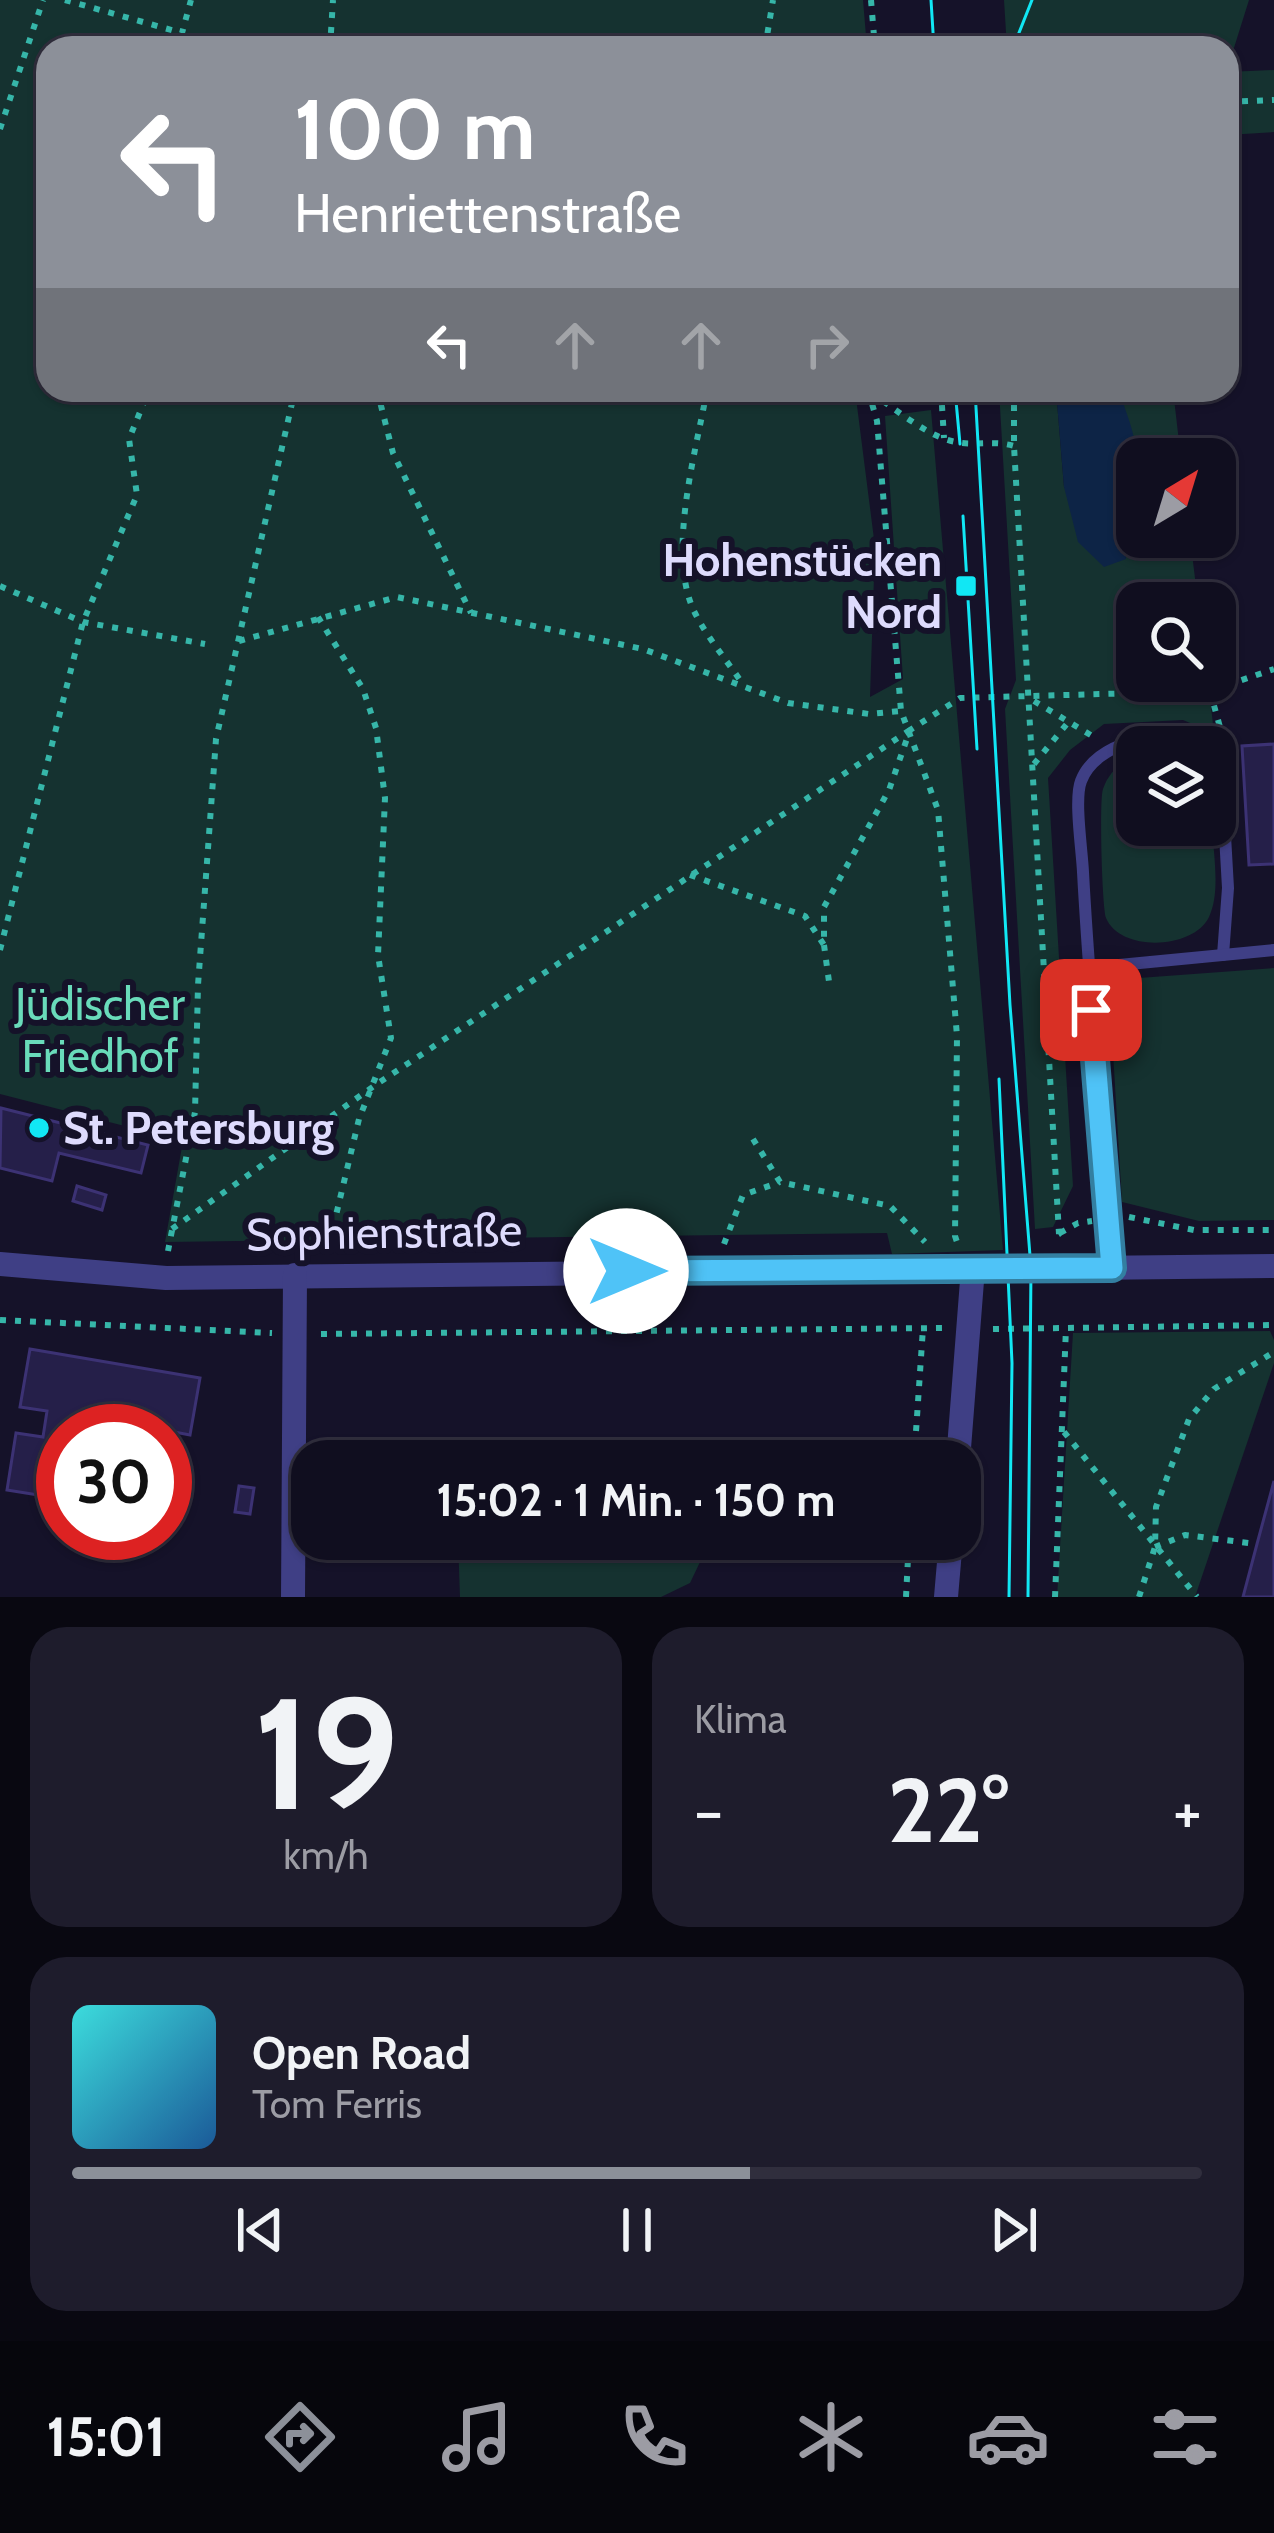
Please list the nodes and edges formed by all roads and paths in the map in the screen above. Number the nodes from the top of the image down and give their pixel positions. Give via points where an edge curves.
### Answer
1 (43, 0) edge
2 (65, 0) edge
3 (191, 0) edge
4 (332, 0) edge
5 (773, 0) edge
6 (871, 0) edge
7 (182, 34) joint
8 (330, 36) edge
9 (767, 36) edge
10 (874, 36) edge
11 (1274, 100) edge
12 (1239, 101) edge
13 (0, 129) edge
14 (144, 402) edge
15 (293, 402) edge
16 (379, 402) edge
17 (704, 402) edge
18 (872, 402) edge
19 (886, 402) edge
20 (942, 402) edge
21 (1015, 402) edge
22 (944, 438) junction
23 (1014, 446) junction
24 (0, 586) edge
25 (472, 613) junction
26 (318, 617) junction
27 (83, 622) junction
28 (239, 641) junction
29 (205, 644) dead end
30 (1274, 669) edge
31 (745, 687) junction
32 (1031, 699) junction
33 (901, 711) junction
34 (1070, 720) junction
35 (910, 730) junction
36 (1094, 737) dead end
37 (1116, 743) edge
38 (1034, 764) junction
39 (1226, 846) edge
40 (688, 874) junction
41 (824, 945) junction
42 (0, 950) edge
43 (1274, 950) edge
44 (1223, 955) junction
45 (1088, 968) junction
46 (830, 989) dead end
47 (374, 1086) junction
48 (753, 1139) dead end
49 (780, 1182) junction
50 (1109, 1219) junction
51 (1274, 1230) edge
52 (169, 1231) junction
53 (920, 1233) dead end
54 (1059, 1234) junction
55 (1049, 1240) dead end
56 (956, 1242) junction
57 (973, 1242) dead end
58 (0, 1264) edge
59 (1274, 1266) edge
60 (973, 1268) junction
61 (1112, 1268) junction
62 (715, 1270) junction
63 (321, 1274) junction
64 (295, 1275) junction
65 (166, 1278) junction
66 (0, 1319) edge
67 (1274, 1325) edge
68 (923, 1328) junction
69 (1066, 1328) junction
70 (970, 1329) junction
71 (295, 1334) junction
72 (1274, 1352) edge
73 (1062, 1430) junction
74 (915, 1440) edge
75 (960, 1440) edge
76 (1258, 1544) dead end
77 (1155, 1547) junction
78 (908, 1560) edge
79 (949, 1560) edge
80 (293, 1597) edge
81 (906, 1597) edge
82 (946, 1597) edge
83 (1055, 1597) edge
84 (1138, 1597) edge
85 (1197, 1597) edge

1 - 13 path
2 - 7 path
3 - 7 path
4 - 8 path
5 - 9 path
6 - 10 path
11 - 12 path
14 - 27 path via 129,439 137,495
15 - 28 path
16 - 25 path via 393,453
17 - 31 path via 683,571 694,612
18 - 33 path
19 - 22 path
20 - 22 path
21 - 23 path
22 - 23 path
23 - 32 path
24 - 27 path
25 - 26 path via 397,597
25 - 31 path via 643,649
26 - 28 path
26 - 47 path via 363,689 385,798 378,956 391,1038
27 - 29 path
27 - 42 path
28 - 52 path via 216,740 194,1112
30 - 32 path via 1210,691
31 - 33 path via 788,703
32 - 34 path
32 - 35 path via 960,698
32 - 38 path
33 - 35 path
34 - 36 path
34 - 38 path
35 - 40 path
35 - 41 path via 889,790 824,907
35 - 56 path via 938,810 957,1036
37 - 45 lane via 1079,783
38 - 54 path
39 - 44 lane
40 - 41 path via 805,916
40 - 47 path
41 - 46 path
43 - 44 lane
44 - 45 lane
45 - 50 lane
47 - 52 path
47 - 63 path
48 - 49 path
49 - 53 path via 890,1206
49 - 62 path via 743,1195
50 - 51 path via 1194,1231
50 - 54 path
50 - 61 lane
52 - 65 path
54 - 55 path
56 - 57 path
56 - 60 path
58 - 65 street, Sophienstraße
59 - 61 street, Sophienstraße
60 - 61 street, Sophienstraße
60 - 62 street, Sophienstraße
60 - 70 street
62 - 63 street, Sophienstraße
63 - 64 street, Sophienstraße
64 - 65 street, Sophienstraße
64 - 71 street
66 - 71 path
67 - 69 path
68 - 70 path
68 - 71 path
68 - 74 path
69 - 70 path
69 - 73 path
70 - 75 street
71 - 80 street
72 - 77 path via 1214,1389 1189,1419 1156,1507
73 - 77 path
73 - 83 path
76 - 77 path via 1185,1535
77 - 84 path
77 - 85 path
78 - 81 path
79 - 82 street

